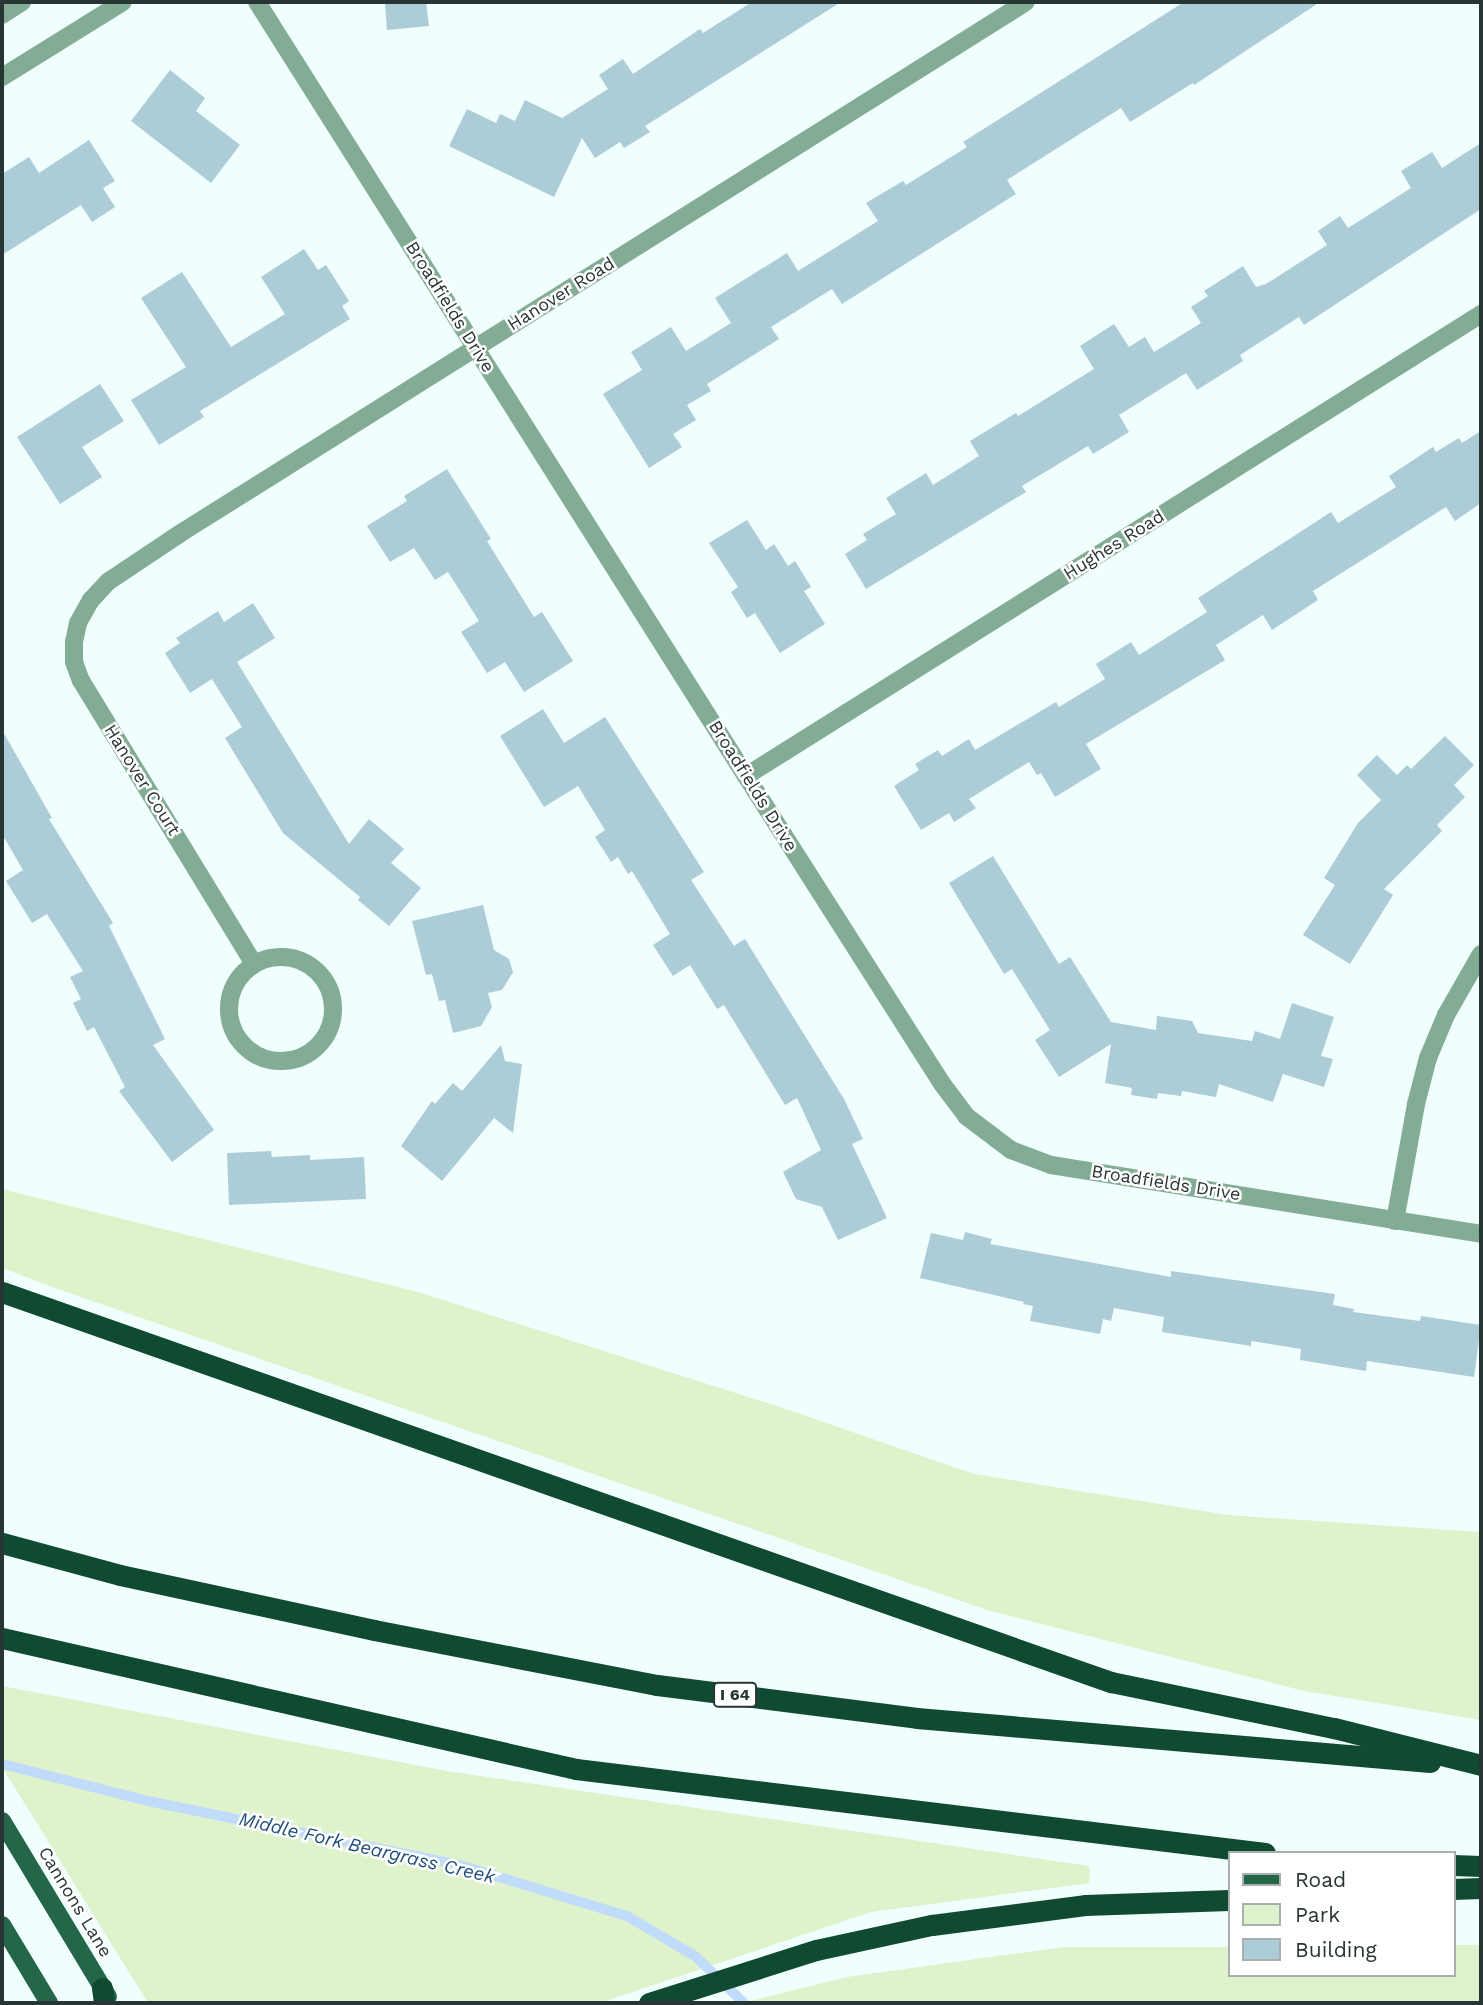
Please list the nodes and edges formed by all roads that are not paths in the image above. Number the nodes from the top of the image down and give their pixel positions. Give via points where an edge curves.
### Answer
1 (22, 2) edge
2 (123, 2) edge
3 (257, 2) edge
4 (1026, 2) edge
5 (2, 15) edge
6 (2, 76) edge
7 (1481, 314) edge
8 (475, 348) junction
9 (100, 591) joint
10 (746, 776) junction
11 (1481, 954) edge
12 (254, 964) junction
13 (1395, 1221) junction
14 (1481, 1234) edge
15 (2, 1292) edge
16 (2, 1543) edge
17 (2, 1638) edge
18 (1481, 1765) edge
19 (3, 1823) edge
20 (1249, 1851) edge
21 (1455, 1865) edge
22 (1481, 1866) edge
23 (1481, 1888) edge
24 (1455, 1889) edge
25 (1228, 1900) edge
26 (2, 1925) edge
27 (106, 1998) edge
28 (49, 2003) edge
29 (649, 2003) edge

1 - 5 street
2 - 6 street
3 - 8 street, Broadfields Drive
4 - 8 street, Hanover Road
7 - 10 street, Hughes Road
8 - 9 street, Hanover Road via 173,538
8 - 10 street, Broadfields Drive
9 - 12 street, Hanover Court via 78,623 74,662 81,681
10 - 13 street, Broadfields Drive via 943,1086 987,1135 1051,1165
11 - 13 street via 1429,1058
12 - 12 street via 232,992 232,1027 256,1054 273,1060 308,1054 330,1029 334,1013 326,982 302,961 286,957
13 - 14 street, Broadfields Drive
15 - 18 highway via 1098,1678 1334,1728
16 - 18 highway, I 64 via 120,1575 657,1685 931,1720
17 - 20 highway via 576,1769
19 - 27 main road, Cannons Lane
21 - 22 highway
23 - 24 highway
25 - 29 highway via 1085,1905 932,1925 816,1950
26 - 28 main road

